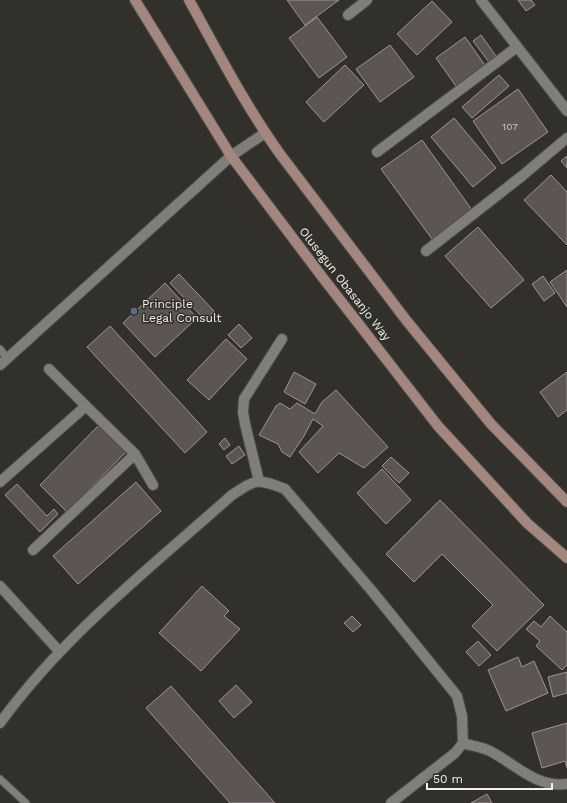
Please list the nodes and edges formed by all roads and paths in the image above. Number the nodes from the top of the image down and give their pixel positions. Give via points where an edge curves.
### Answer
1 (135, 0) edge
2 (189, 0) edge
3 (367, 0) edge
4 (481, 0) edge
5 (348, 15) dead end
6 (517, 47) junction
7 (567, 111) edge
8 (265, 133) junction
9 (567, 138) edge
10 (377, 152) dead end
11 (231, 156) junction
12 (426, 251) dead end
13 (282, 339) dead end
14 (0, 349) edge
15 (4, 361) edge
16 (49, 369) dead end
17 (86, 406) junction
18 (135, 454) junction
19 (260, 481) junction
20 (0, 482) edge
21 (153, 485) dead end
22 (567, 502) edge
23 (33, 550) dead end
24 (567, 558) edge
25 (0, 586) edge
26 (59, 652) junction
27 (0, 723) edge
28 (463, 743) junction
29 (0, 779) edge
30 (567, 784) edge
31 (26, 803) edge
32 (391, 803) edge

1 - 11 main road, Olusegun Obasanjo Way
2 - 8 main road
3 - 5 street
4 - 6 street
6 - 7 street
6 - 10 street
8 - 11 street
8 - 22 main road via 406,320 471,400
9 - 12 street
11 - 15 street
11 - 24 main road, Olusegun Obasanjo Way via 438,426 527,523
13 - 19 street via 244,399 245,424
14 - 15 lane
16 - 17 street
17 - 18 street
17 - 20 street
18 - 21 street
18 - 23 street
19 - 26 street via 250,483 232,495 123,591
19 - 28 street via 285,489 457,696 462,716
25 - 26 street
26 - 27 street
28 - 30 street via 489,750 540,782
28 - 32 street via 455,753
29 - 31 lane

